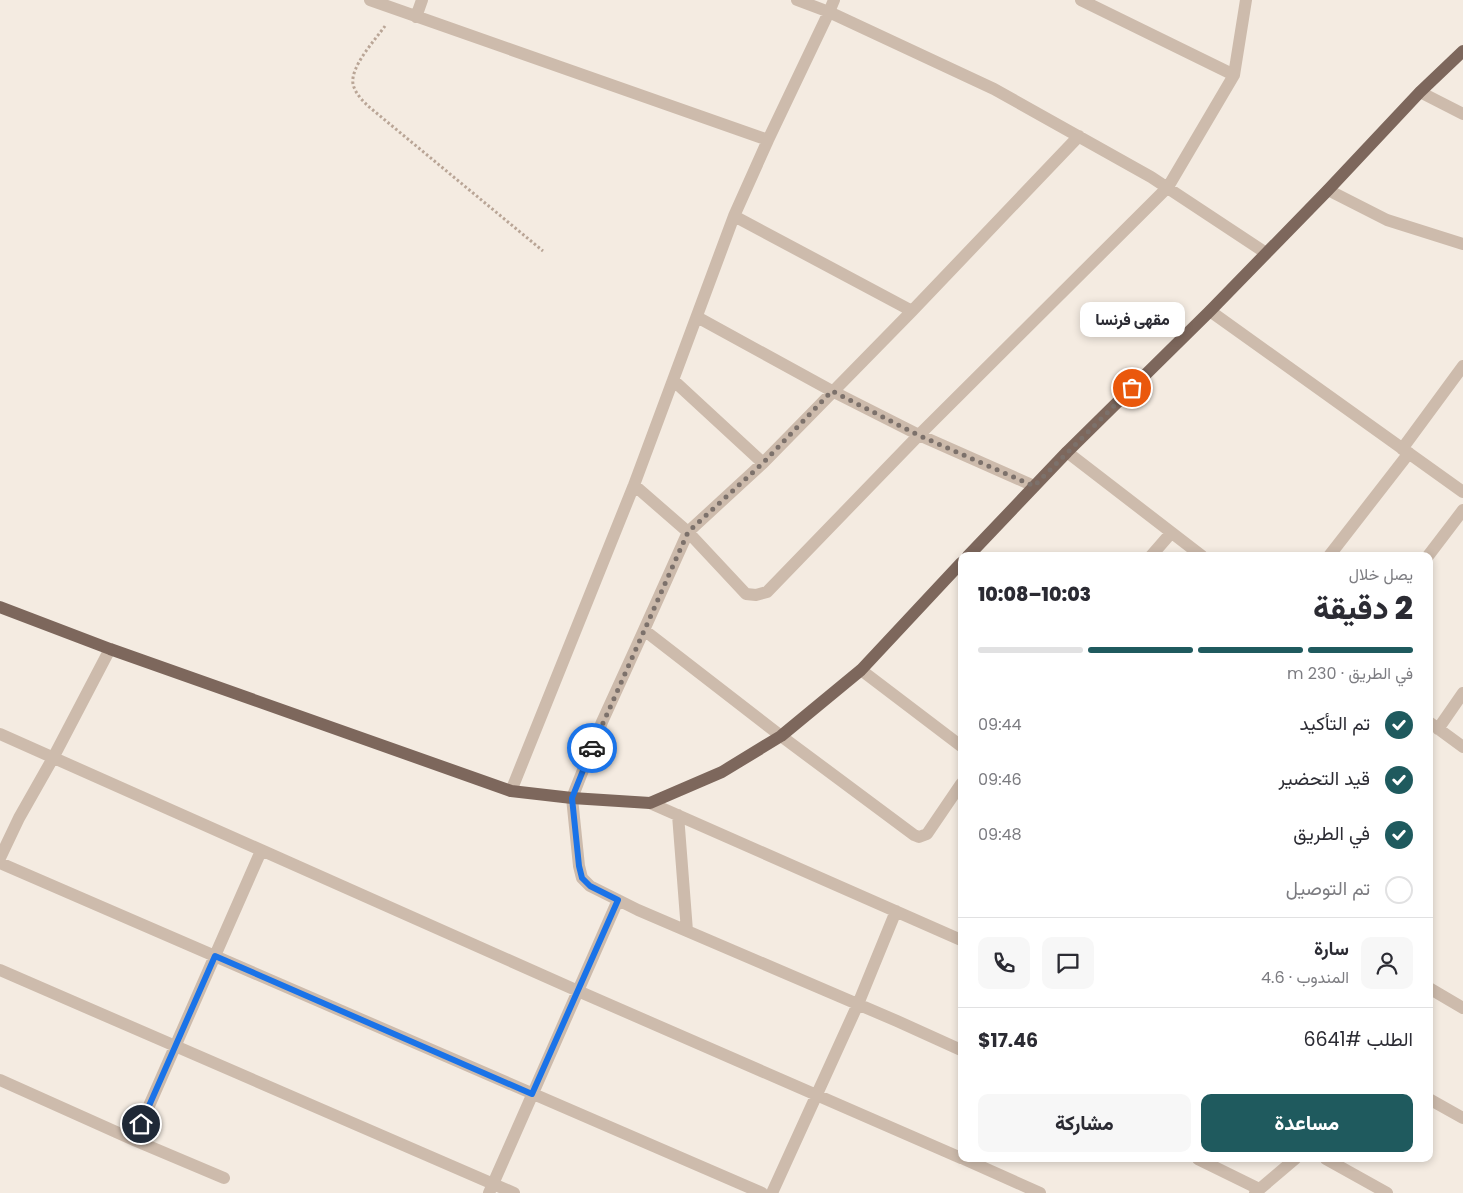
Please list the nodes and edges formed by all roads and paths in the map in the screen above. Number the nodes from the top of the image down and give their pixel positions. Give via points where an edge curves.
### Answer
1 (370, 0) edge
2 (422, 0) edge
3 (798, 0) edge
4 (1081, 0) edge
5 (1246, 0) edge
6 (832, 6) edge
7 (396, 10) junction
8 (416, 17) junction
9 (1463, 51) edge
10 (1234, 75) junction
11 (1420, 92) junction
12 (1463, 114) edge
13 (1078, 136) junction
14 (768, 140) junction
15 (1168, 187) junction
16 (1328, 190) junction
17 (734, 216) junction
18 (1463, 244) edge
19 (543, 251) dead end
20 (1266, 253) junction
21 (912, 311) junction
22 (1210, 311) junction
23 (696, 317) junction
24 (1463, 366) edge
25 (673, 380) junction
26 (832, 391) junction
27 (918, 435) junction
28 (1405, 451) junction
29 (1067, 452) junction
30 (763, 463) junction
31 (634, 485) junction
32 (1034, 486) junction
33 (1463, 492) edge
34 (1463, 510) edge
35 (688, 532) junction
36 (1171, 533) junction
37 (972, 552) edge
38 (1154, 552) edge
39 (1197, 552) edge
40 (1331, 552) edge
41 (1431, 552) edge
42 (958, 566) edge
43 (0, 607) edge
44 (644, 630) junction
45 (110, 650) junction
46 (861, 670) junction
47 (1463, 693) edge
48 (1433, 725) edge
49 (0, 734) edge
50 (781, 736) junction
51 (958, 744) edge
52 (1463, 747) edge
53 (53, 758) junction
54 (958, 788) edge
55 (511, 792) junction
56 (572, 798) junction
57 (650, 803) junction
58 (678, 815) junction
59 (261, 851) junction
60 (0, 858) edge
61 (0, 863) edge
62 (618, 900) junction
63 (896, 911) junction
64 (687, 931) junction
65 (958, 939) edge
66 (215, 956) junction
67 (0, 970) edge
68 (1433, 990) edge
69 (578, 991) junction
70 (858, 1004) junction
71 (1463, 1008) edge
72 (176, 1046) junction
73 (958, 1049) edge
74 (0, 1080) edge
75 (532, 1094) junction
76 (817, 1095) junction
77 (1433, 1101) edge
78 (1463, 1118) edge
79 (134, 1140) junction
80 (958, 1156) edge
81 (971, 1162) edge
82 (1204, 1162) edge
83 (1291, 1162) edge
84 (1331, 1162) edge
85 (224, 1178) dead end
86 (491, 1188) edge
87 (1257, 1191) edge
88 (514, 1193) edge
89 (762, 1193) edge
90 (772, 1193) edge
91 (1040, 1193) edge
92 (1387, 1193) edge

1 - 7 street
2 - 8 street
3 - 6 street
4 - 10 street
5 - 10 street
6 - 13 street
6 - 14 street
7 - 8 street
7 - 19 path via 356,68 353,83 357,94
8 - 14 street
9 - 11 main road
10 - 15 street
11 - 12 street
11 - 16 main road
13 - 15 street
13 - 21 street
14 - 17 street
15 - 20 street
15 - 27 street
16 - 18 street via 1387,220
16 - 20 main road
17 - 21 street
17 - 23 street
20 - 22 main road
21 - 26 street
22 - 28 street
22 - 29 main road
23 - 25 street
23 - 26 street
24 - 28 street
25 - 30 street
25 - 31 street
26 - 27 street
26 - 30 street
27 - 32 street
27 - 35 street via 767,592 746,594
28 - 33 street
28 - 40 street
29 - 32 main road
29 - 36 street
30 - 35 street
31 - 35 street
31 - 55 street
32 - 37 main road
34 - 41 street
35 - 44 street
36 - 38 street
36 - 39 street
42 - 46 main road
43 - 45 main road
44 - 50 street
44 - 56 street
45 - 53 street
45 - 55 main road
46 - 50 main road
46 - 51 street
47 - 48 street
48 - 52 street
49 - 53 street
50 - 54 street via 919,837 927,834
50 - 57 main road via 722,772
53 - 59 street
53 - 60 street
55 - 56 main road
56 - 57 main road
56 - 62 street via 582,878 590,886
57 - 58 street
58 - 63 street
58 - 64 street
59 - 66 street
59 - 69 street
61 - 66 street
62 - 64 street
62 - 69 street
63 - 65 street
63 - 70 street
64 - 70 street
66 - 72 street
66 - 75 street
67 - 72 street
68 - 71 street
69 - 75 street
69 - 76 street
70 - 73 street
70 - 76 street
72 - 79 street
72 - 86 street
74 - 79 street
75 - 86 street
75 - 89 street
76 - 80 street
76 - 90 street
77 - 78 street
79 - 85 street
81 - 91 street
82 - 87 street
83 - 87 street
84 - 92 street
86 - 88 street

